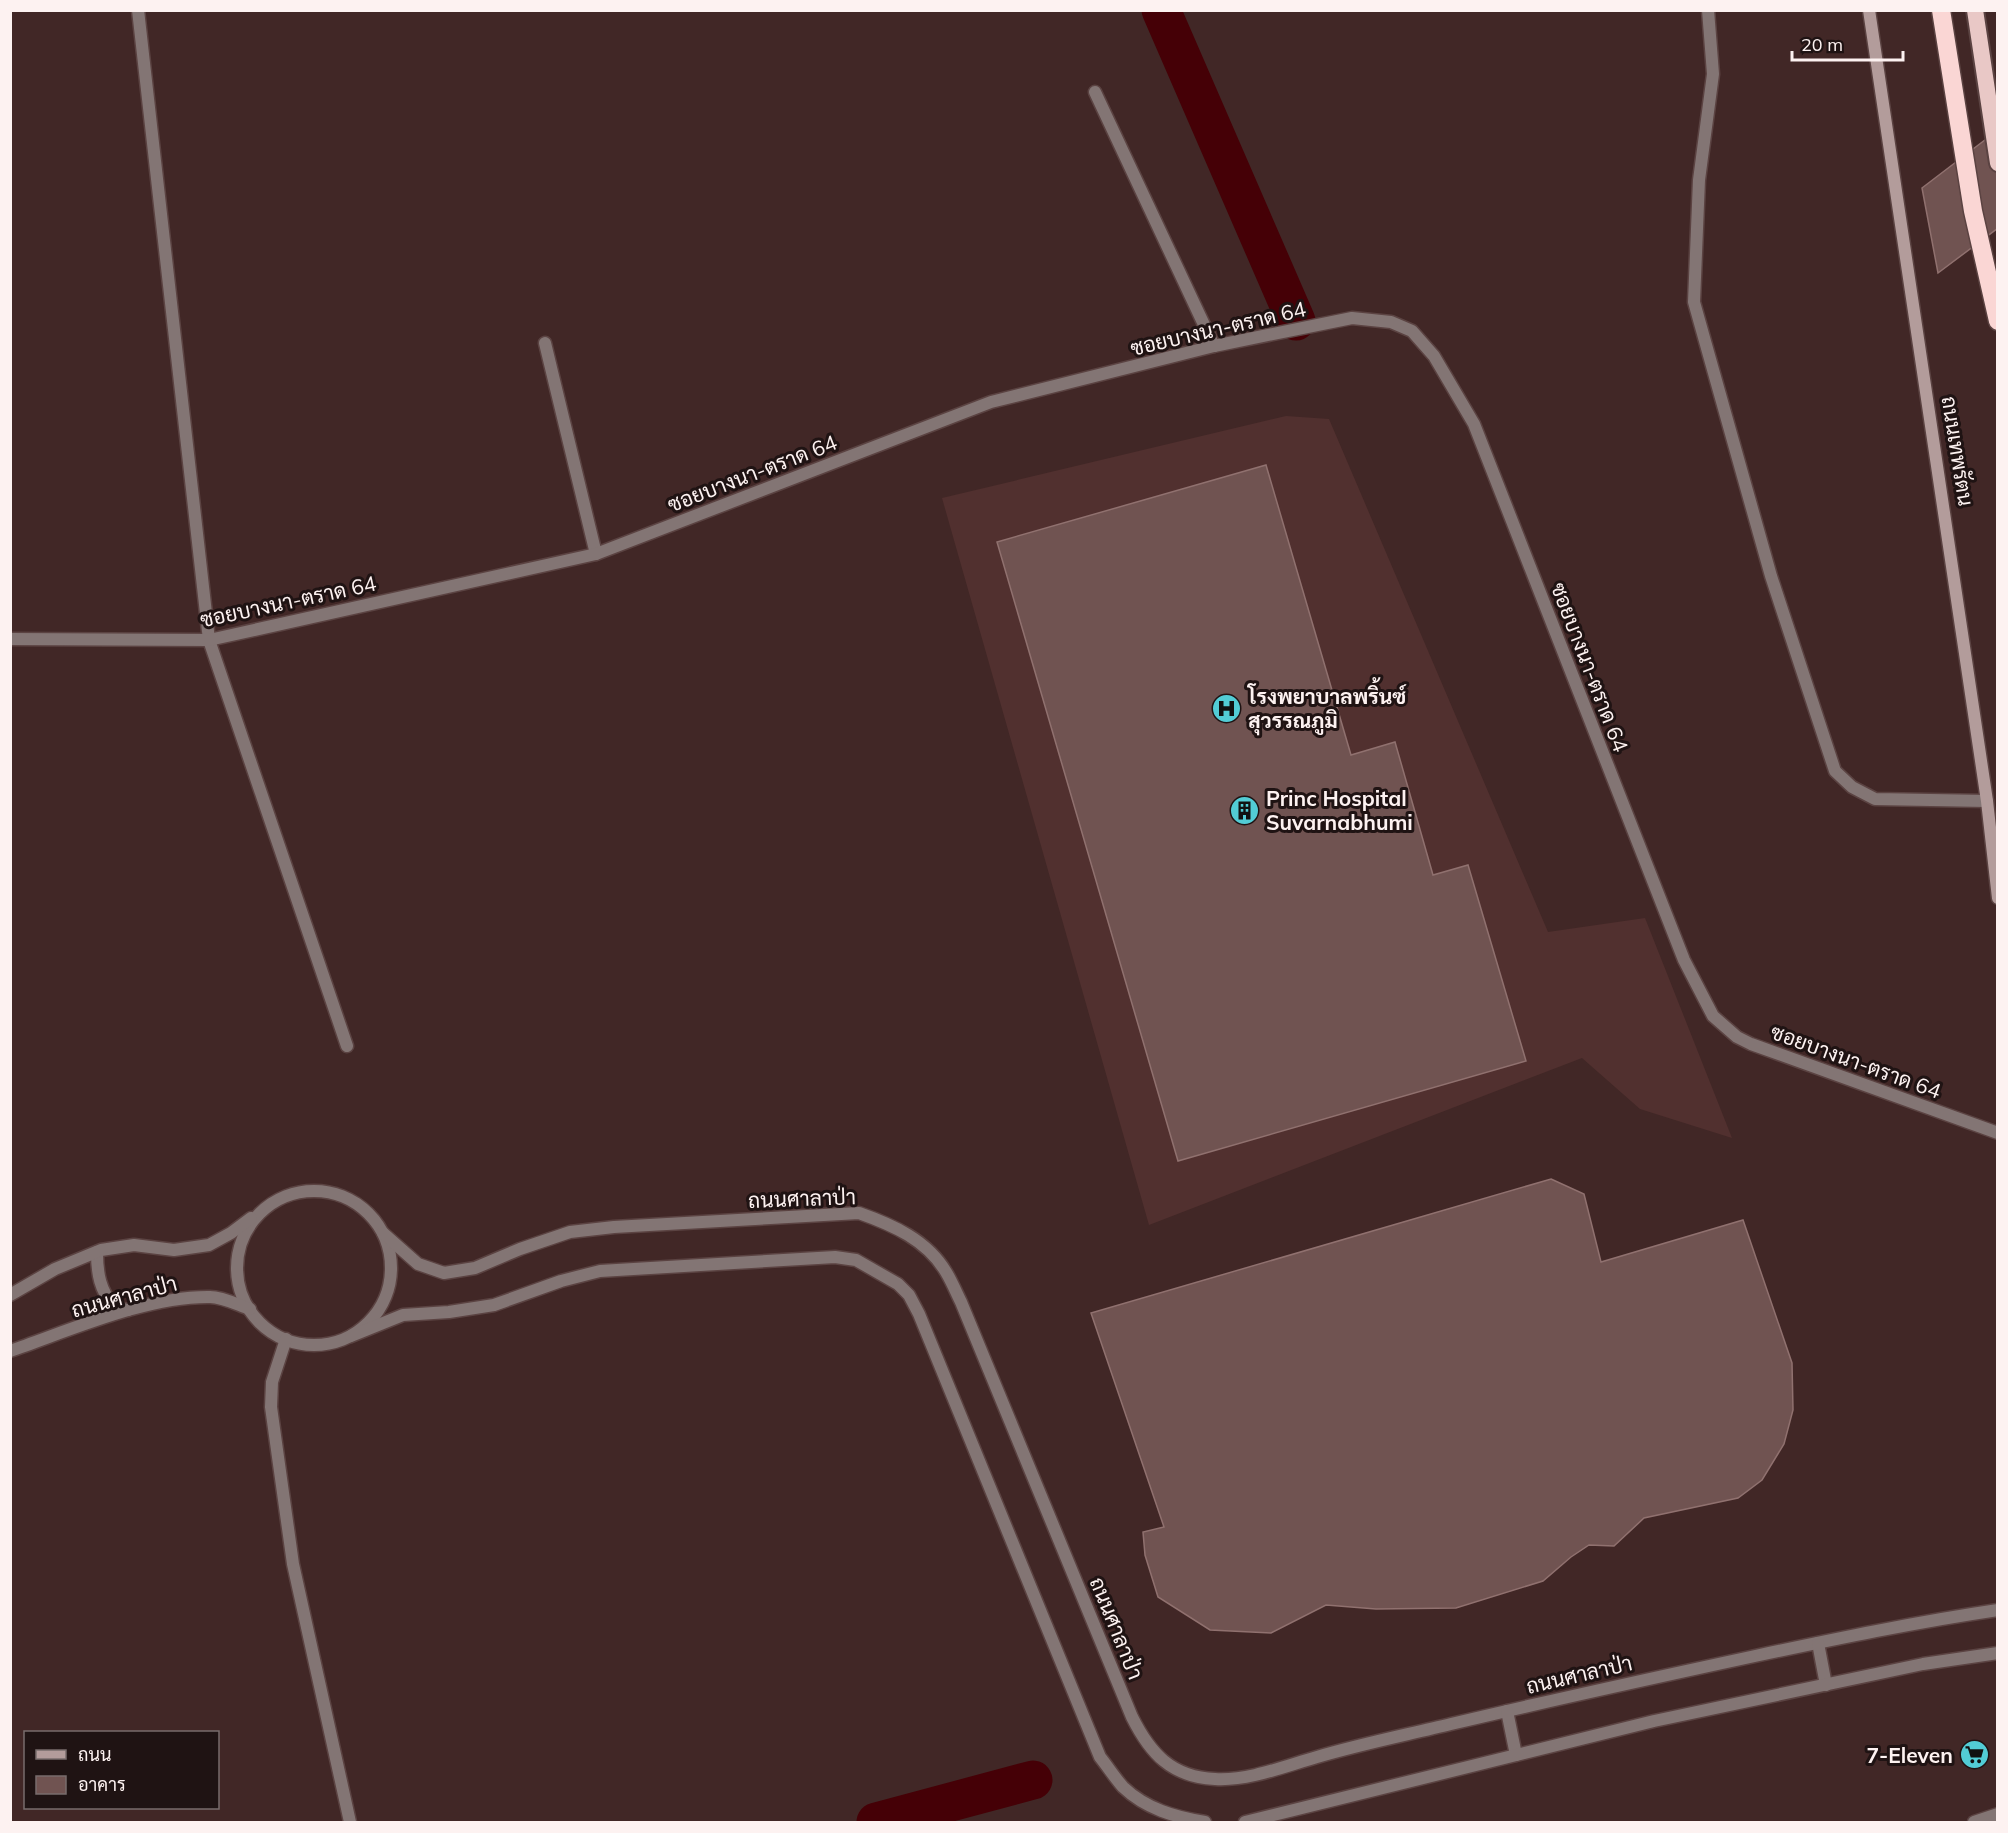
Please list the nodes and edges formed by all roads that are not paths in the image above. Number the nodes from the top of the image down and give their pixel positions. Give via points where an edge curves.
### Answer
1 (138, 10) edge
2 (1708, 10) edge
3 (1869, 10) edge
4 (1941, 10) edge
5 (1975, 10) edge
6 (1095, 92) dead end
7 (1998, 163) edge
8 (1998, 321) edge
9 (545, 343) dead end
10 (1214, 346) junction
11 (596, 555) junction
12 (10, 639) edge
13 (209, 640) junction
14 (1987, 801) junction
15 (1998, 898) edge
16 (347, 1046) dead end
17 (1998, 1134) edge
18 (265, 1208) junction
19 (383, 1233) junction
20 (97, 1252) junction
21 (10, 1295) edge
22 (250, 1309) junction
23 (129, 1310) junction
24 (351, 1336) junction
25 (286, 1339) junction
26 (10, 1351) edge
27 (1998, 1610) edge
28 (1818, 1643) junction
29 (1998, 1653) edge
30 (1826, 1685) junction
31 (1507, 1711) junction
32 (1516, 1755) junction
33 (1998, 1814) edge
34 (350, 1822) edge
35 (1205, 1822) edge
36 (1245, 1822) edge
37 (1977, 1822) edge

1 - 13 street
2 - 14 street via 1713,74 1699,180 1694,302 1771,576 1835,771 1875,799
3 - 14 main road, ถนนเทพรัตน
4 - 8 highway via 1973,210
5 - 7 highway
6 - 10 street
9 - 11 street
10 - 11 street, ซอยบางนา-ตราด 64 via 991,402
10 - 17 street, ซอยบางนา-ตราด 64 via 1352,318 1391,322 1412,331 1434,356 1474,424 1684,960 1713,1016 1751,1044
11 - 13 street, ซอยบางนา-ตราด 64
12 - 13 street, ซอยบางนา-ตราด 64
13 - 16 street
14 - 15 main road, ถนนเทพรัตน
18 - 19 street, ถนนศาลาป่า via 287,1195 311,1190 337,1193 361,1205
18 - 20 street, ถนนศาลาป่า via 209,1245 174,1250 134,1245
18 - 22 street, ถนนศาลาป่า via 249,1226 239,1249 237,1274 243,1299
19 - 24 street, ถนนศาลาป่า via 392,1274 386,1299 372,1321
19 - 31 street, ถนนศาลาป่า via 418,1264 444,1273 475,1268 581,1230 859,1213 880,1221 910,1235 945,1270 1132,1717 1155,1754 1187,1774 1229,1779
20 - 21 street, ถนนศาลาป่า via 55,1269
20 - 23 street via 97,1274 104,1295 114,1307
22 - 23 street, ถนนศาลาป่า via 213,1296
22 - 25 street, ถนนศาลาป่า via 256,1320
23 - 26 street, ถนนศาลาป่า
24 - 25 street, ถนนศาลาป่า via 326,1344 300,1344
24 - 35 street, ถนนศาลาป่า via 403,1315 494,1305 600,1270 835,1257 856,1260 875,1270 909,1294 919,1314 1100,1757 1124,1787 1148,1805 1174,1816
25 - 34 street via 272,1382 271,1407 293,1564
27 - 28 street, ถนนศาลาป่า
28 - 30 street
28 - 31 street, ถนนศาลาป่า
29 - 30 street
30 - 32 street
31 - 32 street
32 - 36 street
33 - 37 street

